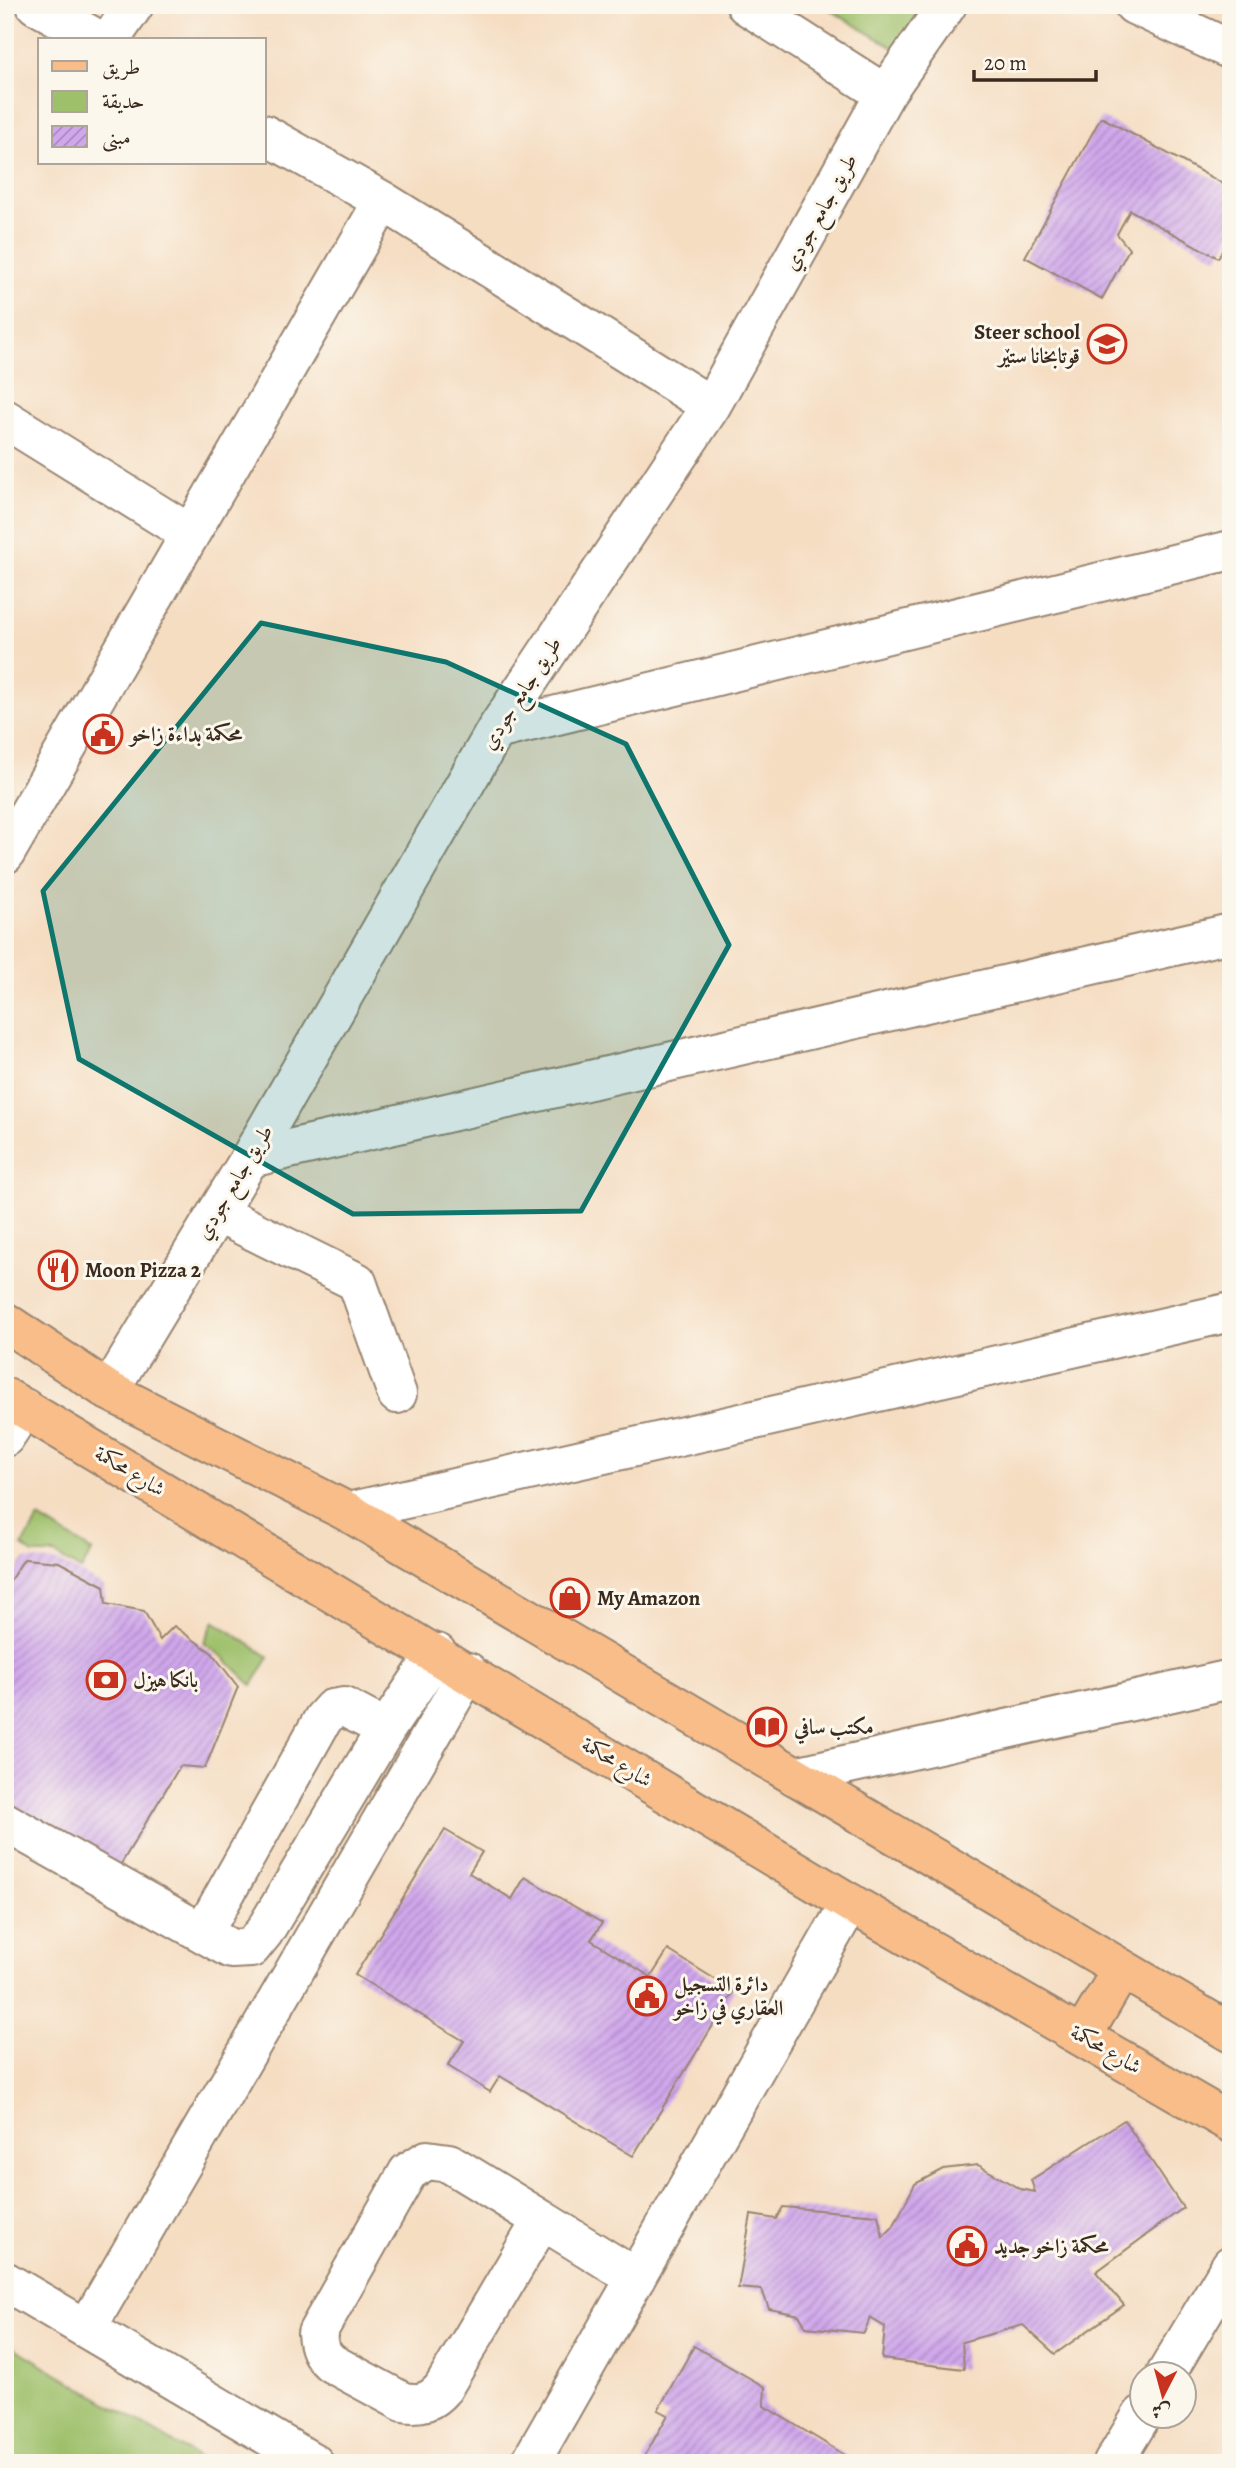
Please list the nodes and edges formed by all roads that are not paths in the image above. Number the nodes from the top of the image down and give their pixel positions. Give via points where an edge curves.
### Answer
1 (36, 5) edge
2 (134, 5) edge
3 (746, 5) edge
4 (947, 5) edge
5 (1134, 5) edge
6 (95, 38) edge
7 (111, 38) edge
8 (1231, 50) edge
9 (885, 94) junction
10 (266, 135) edge
11 (383, 201) junction
12 (711, 406) junction
13 (5, 419) edge
14 (190, 534) junction
15 (1231, 550) edge
16 (496, 730) junction
17 (6, 851) edge
18 (1231, 933) edge
19 (250, 1158) junction
20 (216, 1213) junction
21 (1231, 1312) edge
22 (5, 1322) edge
23 (109, 1391) junction
24 (397, 1394) dead end
25 (12, 1414) edge
26 (348, 1512) junction
27 (452, 1662) junction
28 (1231, 1679) edge
29 (386, 1729) junction
30 (795, 1776) junction
31 (5, 1822) edge
32 (850, 1903) junction
33 (203, 1933) junction
34 (1122, 1969) junction
35 (1231, 2033) edge
36 (1083, 2035) junction
37 (1231, 2123) edge
38 (542, 2220) junction
39 (1231, 2265) edge
40 (636, 2278) junction
41 (5, 2281) edge
42 (87, 2328) junction
43 (1174, 2360) edge
44 (1134, 2430) edge
45 (314, 2463) edge
46 (530, 2463) edge
47 (1114, 2463) edge

1 - 6 street
2 - 7 street
3 - 9 street
4 - 9 street, طريق جامع جودي
5 - 8 street
9 - 12 street, طريق جامع جودي
10 - 11 street
11 - 12 street
11 - 14 street
12 - 16 street, طريق جامع جودي
13 - 14 street
14 - 17 street
15 - 16 street
16 - 19 street, طريق جامع جودي
18 - 19 street
19 - 20 street, طريق جامع جودي
20 - 23 street, طريق جامع جودي
20 - 24 street via 357,1282
21 - 26 street
22 - 23 main road
23 - 26 main road
25 - 27 main road, شارع محكمة
26 - 30 main road
27 - 29 street
27 - 32 main road, شارع محكمة
27 - 42 street
28 - 30 street
29 - 33 street via 251,1948 231,1949
29 - 33 street via 344,1707 332,1709 323,1719
30 - 34 main road
31 - 33 street
32 - 36 main road, شارع محكمة
32 - 40 street
34 - 35 main road
34 - 36 main road
36 - 37 main road, شارع محكمة
38 - 38 street via 449,2163 416,2165 317,2333 323,2356 403,2402 425,2403 435,2397
38 - 40 street
39 - 43 street
40 - 46 street
41 - 42 street
42 - 45 street
44 - 47 street

